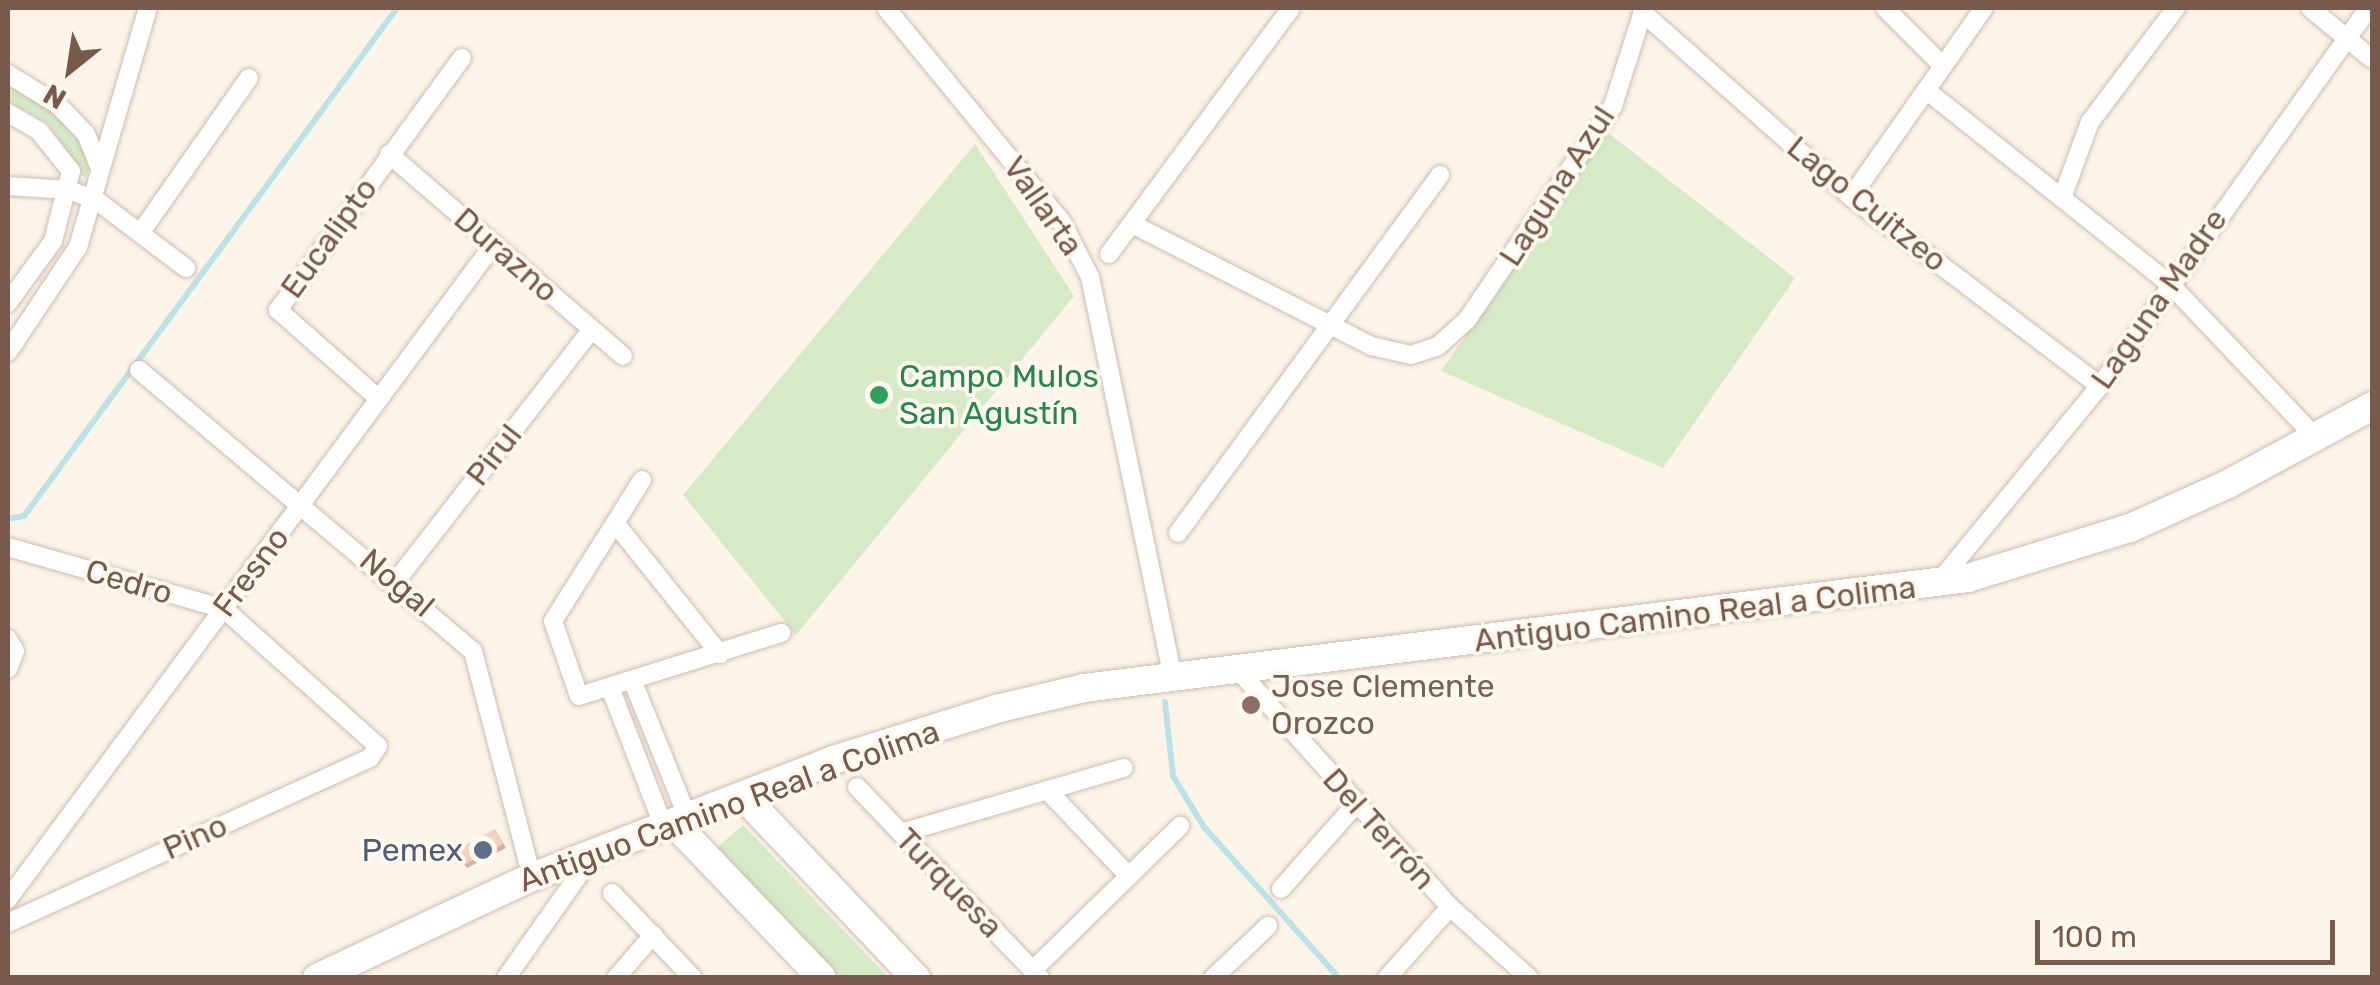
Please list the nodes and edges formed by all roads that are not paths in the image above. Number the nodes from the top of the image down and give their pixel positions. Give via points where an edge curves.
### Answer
1 (148, 8) edge
2 (886, 8) edge
3 (1291, 8) edge
4 (1885, 8) edge
5 (1984, 8) edge
6 (2176, 8) edge
7 (2310, 8) edge
8 (2369, 8) edge
9 (1643, 10) edge
10 (2346, 34) junction
11 (462, 58) dead end
12 (2372, 58) edge
13 (1942, 65) junction
14 (8, 74) edge
15 (249, 78) dead end
16 (1926, 90) junction
17 (8, 113) edge
18 (390, 154) junction
19 (99, 166) junction
20 (1440, 175) dead end
21 (8, 186) edge
22 (70, 190) junction
23 (1851, 197) junction
24 (2062, 198) junction
25 (96, 200) junction
26 (1134, 225) junction
27 (141, 232) junction
28 (494, 244) junction
29 (1109, 254) dead end
30 (186, 268) dead end
31 (2169, 283) junction
32 (8, 303) edge
33 (1328, 323) junction
34 (592, 329) junction
35 (8, 352) edge
36 (623, 356) dead end
37 (139, 370) dead end
38 (2100, 386) junction
39 (380, 398) junction
40 (2372, 406) edge
41 (2315, 437) junction
42 (642, 480) dead end
43 (301, 504) junction
44 (614, 523) junction
45 (1178, 532) dead end
46 (8, 549) edge
47 (396, 582) junction
48 (1938, 584) junction
49 (224, 610) junction
50 (781, 634) dead end
51 (8, 639) edge
52 (720, 654) junction
53 (8, 669) edge
54 (1240, 671) junction
55 (1173, 677) junction
56 (633, 682) junction
57 (611, 690) junction
58 (378, 746) joint
59 (1124, 768) dead end
60 (857, 788) dead end
61 (1047, 790) junction
62 (744, 797) junction
63 (1355, 805) junction
64 (676, 822) junction
65 (1180, 826) dead end
66 (901, 833) junction
67 (593, 855) junction
68 (1129, 876) junction
69 (532, 877) junction
70 (1281, 889) dead end
71 (612, 893) dead end
72 (8, 900) edge
73 (1450, 906) junction
74 (8, 922) edge
75 (1268, 926) dead end
76 (652, 936) junction
77 (1036, 974) edge
78 (316, 978) edge
79 (506, 978) edge
80 (616, 978) edge
81 (693, 978) edge
82 (822, 978) edge
83 (916, 978) edge
84 (1213, 978) edge
85 (1387, 978) edge
86 (1529, 978) edge

1 - 19 street
2 - 55 street, Vallarta via 1062,222 1090,277
3 - 26 street
4 - 13 street
5 - 13 street
6 - 24 street via 2090,122
7 - 10 street
8 - 10 street, Laguna Madre
9 - 23 street, Lago Cuitzeo
9 - 33 street, Laguna Azul via 1613,106 1467,320 1438,346 1410,355 1371,346
10 - 12 street
10 - 31 street, Laguna Madre
11 - 18 street, Eucalipto
13 - 16 street
14 - 19 street via 86,134
15 - 27 street
16 - 23 street
16 - 24 street
17 - 22 street via 54,145 71,171
18 - 28 street, Durazno
18 - 39 street, Eucalipto via 278,310
19 - 25 street
20 - 33 street
21 - 22 street
22 - 25 street
22 - 32 street via 53,241
23 - 38 street, Lago Cuitzeo
24 - 31 street
25 - 27 street
25 - 35 street via 60,280
26 - 29 street
26 - 33 street
27 - 30 street
28 - 34 street, Durazno
28 - 39 street, Fresno
31 - 38 street, Laguna Madre
31 - 41 street
33 - 45 street
34 - 36 street, Durazno
34 - 47 street, Pirul
37 - 43 street, Nogal
38 - 48 street, Laguna Madre
39 - 43 street, Fresno
40 - 41 main road, Antiguo Camino Real a Colima
41 - 48 main road, Antiguo Camino Real a Colima via 2130,528 2050,557
42 - 44 street
43 - 47 street, Nogal
43 - 49 street, Fresno
44 - 52 street
44 - 57 street via 552,628 576,693 585,698
46 - 49 street, Cedro
47 - 69 street, Nogal via 474,652
48 - 54 main road, Antiguo Camino Real a Colima
49 - 58 street, Cedro
49 - 72 street, Fresno
50 - 52 street
51 - 53 street via 15,650
52 - 56 street
54 - 55 main road, Antiguo Camino Real a Colima
54 - 63 street, Del Terrón
55 - 62 main road, Antiguo Camino Real a Colima via 1000,708 833,760
56 - 57 street
56 - 64 street
57 - 64 street
58 - 74 street, Pino via 370,758
59 - 61 street
60 - 66 street, Turquesa
61 - 66 street
61 - 68 street
62 - 64 main road, Antiguo Camino Real a Colima
62 - 83 main road
63 - 70 street
63 - 73 street, Del Terrón
64 - 67 main road, Antiguo Camino Real a Colima
64 - 82 main road
65 - 68 street
66 - 77 street, Turquesa
67 - 69 main road, Antiguo Camino Real a Colima
67 - 79 street
68 - 77 street
69 - 78 main road, Antiguo Camino Real a Colima
71 - 76 street
73 - 85 street
73 - 86 street, Del Terrón
75 - 84 street
76 - 80 street
76 - 81 street

